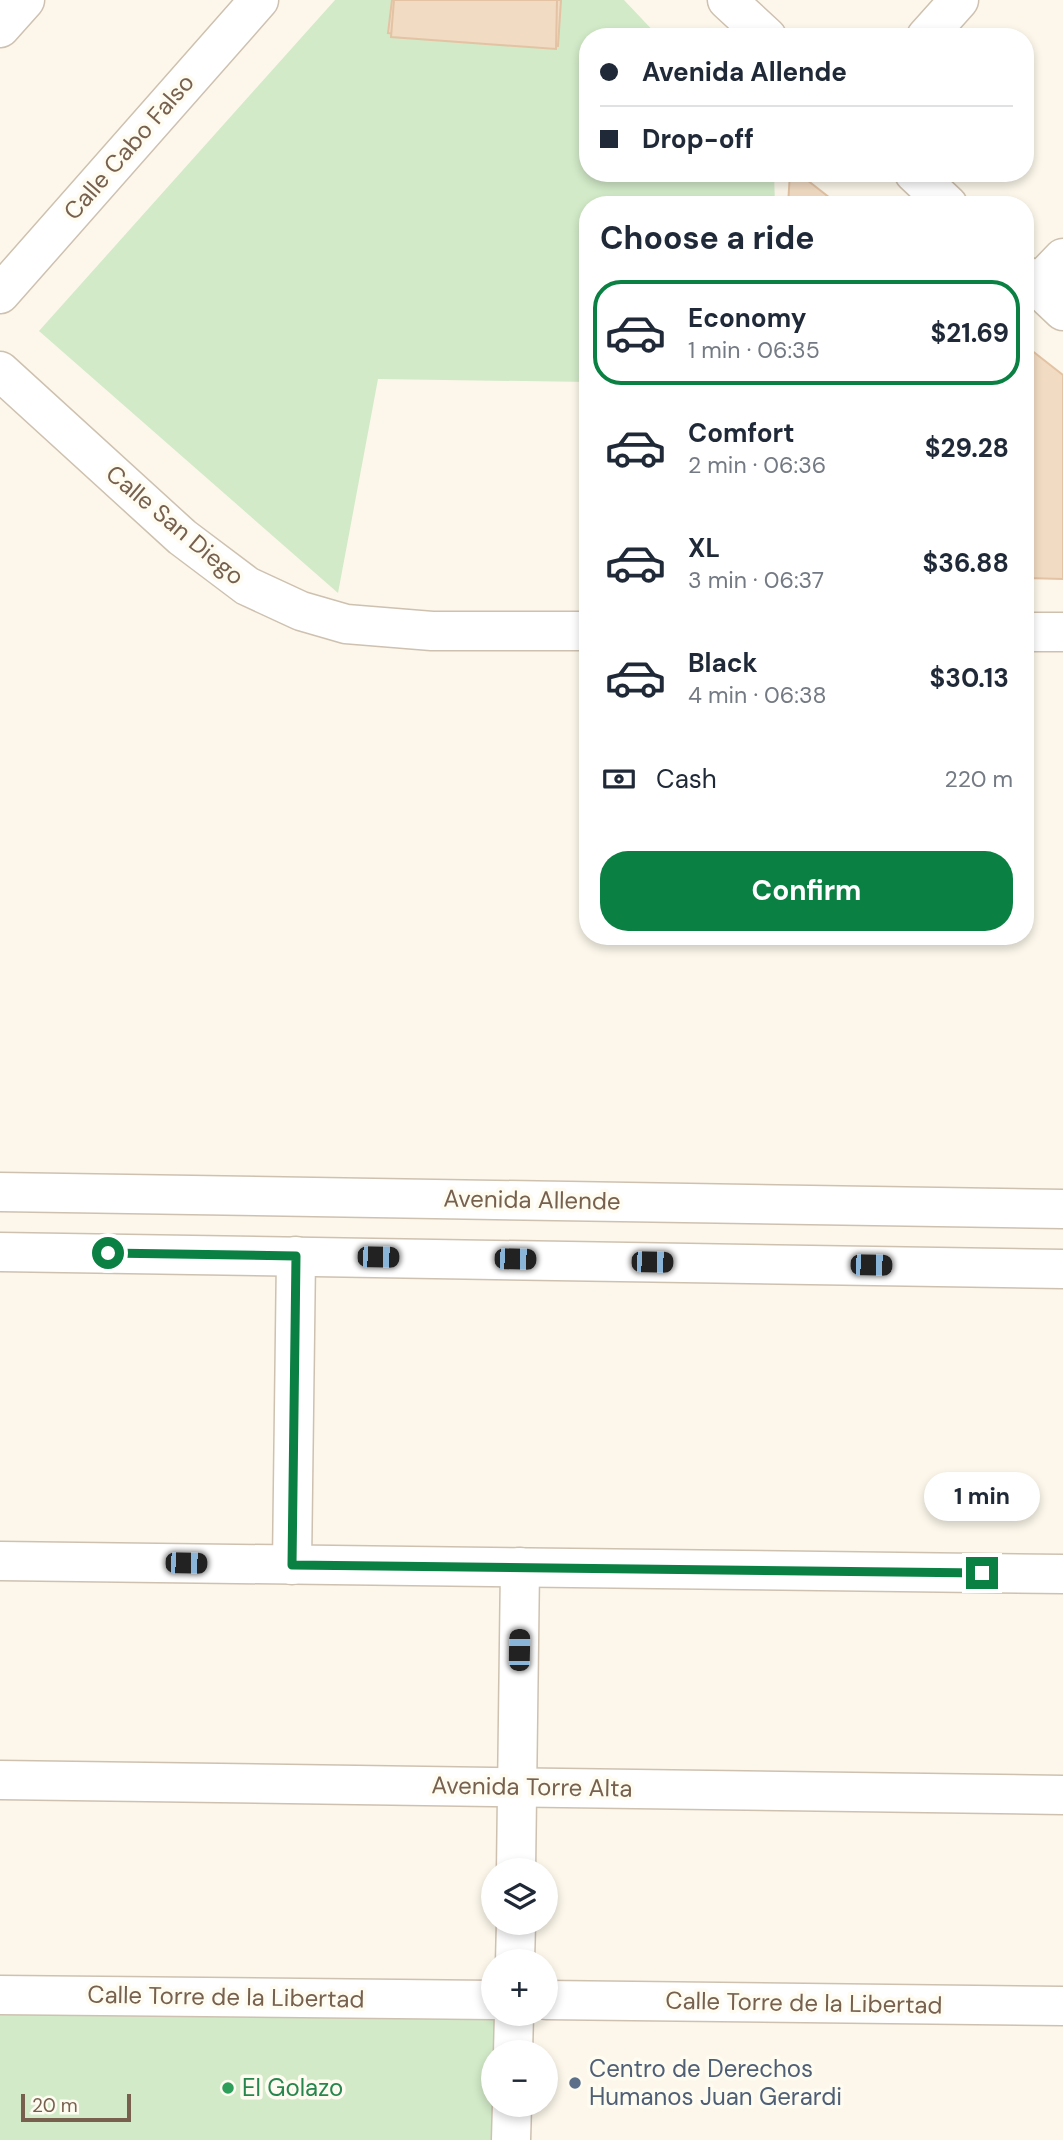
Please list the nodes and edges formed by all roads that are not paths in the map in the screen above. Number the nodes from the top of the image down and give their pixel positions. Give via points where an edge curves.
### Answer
1 (25, 0) edge
2 (259, 0) edge
3 (727, 0) edge
4 (959, 0) edge
5 (757, 28) edge
6 (934, 28) edge
7 (0, 29) edge
8 (924, 182) edge
9 (938, 196) edge
10 (1063, 258) edge
11 (1042, 291) edge
12 (0, 294) edge
13 (0, 371) edge
14 (579, 631) edge
15 (1034, 632) edge
16 (1063, 632) edge
17 (0, 1192) edge
18 (1063, 1209) edge
19 (0, 1252) edge
20 (296, 1256) junction
21 (1063, 1269) edge
22 (0, 1561) edge
23 (292, 1565) junction
24 (520, 1567) junction
25 (1063, 1574) edge
26 (0, 1780) edge
27 (517, 1787) junction
28 (1063, 1795) edge
29 (516, 1858) edge
30 (0, 1995) edge
31 (481, 2000) edge
32 (558, 2000) edge
33 (1063, 2006) edge
34 (512, 2117) edge
35 (512, 2140) edge

1 - 7 street
2 - 12 street, Calle Cabo Falso
3 - 5 street
4 - 6 street
8 - 9 street
10 - 11 street
13 - 14 street, Calle San Diego via 182,537 247,586 301,611 346,624 432,631
15 - 16 street
17 - 18 street, Avenida Allende
19 - 20 street
20 - 21 street
20 - 23 street
22 - 23 street
23 - 24 street
24 - 25 street
24 - 27 street
26 - 27 street, Avenida Torre Alta
27 - 28 street, Avenida Torre Alta
27 - 29 street
30 - 31 street, Calle Torre de la Libertad
32 - 33 street, Calle Torre de la Libertad
34 - 35 street

